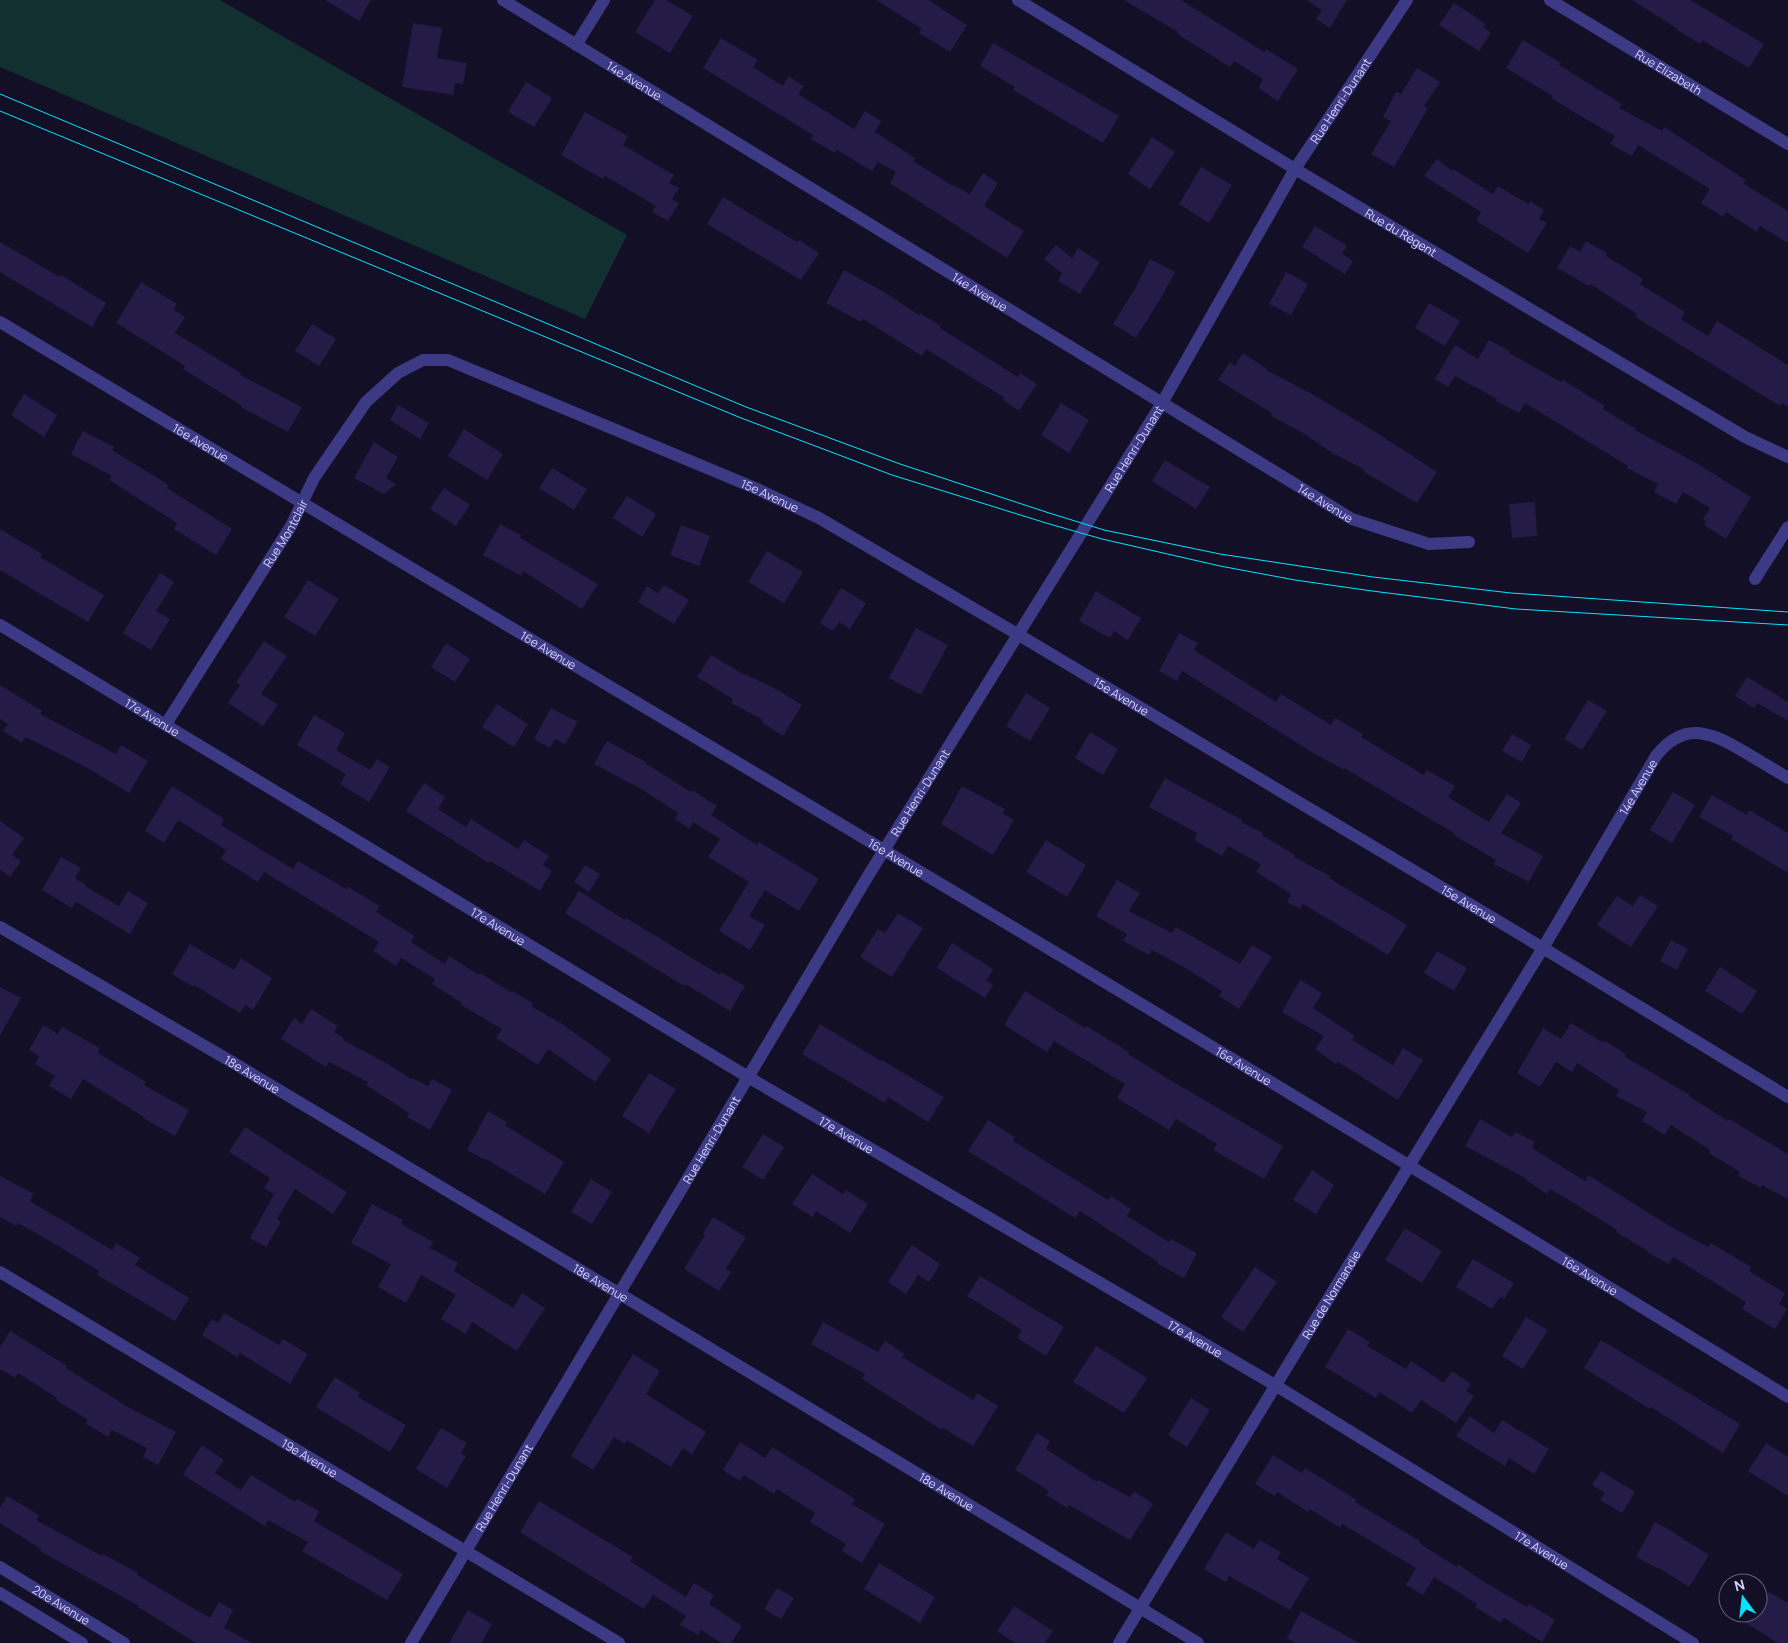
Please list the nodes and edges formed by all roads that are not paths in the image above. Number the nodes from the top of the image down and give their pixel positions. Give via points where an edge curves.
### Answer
1 (503, 0) edge
2 (604, 0) edge
3 (1018, 0) edge
4 (1408, 0) edge
5 (1550, 0) edge
6 (576, 45) junction
7 (1788, 144) edge
8 (1296, 169) junction
9 (0, 322) edge
10 (423, 360) joint
11 (1162, 403) junction
12 (1788, 457) edge
13 (301, 503) junction
14 (1788, 527) edge
15 (1470, 542) dead end
16 (1755, 579) dead end
17 (0, 625) edge
18 (1019, 634) junction
19 (166, 724) junction
20 (1788, 778) edge
21 (884, 851) junction
22 (0, 926) edge
23 (1543, 948) junction
24 (748, 1077) junction
25 (1788, 1097) edge
26 (1409, 1166) junction
27 (0, 1272) edge
28 (620, 1294) junction
29 (1275, 1386) junction
30 (1788, 1397) edge
31 (467, 1550) junction
32 (0, 1567) edge
33 (0, 1593) edge
34 (1140, 1609) junction
35 (82, 1643) edge
36 (124, 1643) edge
37 (411, 1643) edge
38 (619, 1643) edge
39 (1119, 1643) edge
40 (1198, 1643) edge
41 (1693, 1643) edge

1 - 6 street, 14e Avenue
2 - 6 street
3 - 8 street, Rue du Régent
4 - 8 street, Rue Henri-Dunant
5 - 7 street, Rue Elizabeth
6 - 11 street, 14e Avenue
8 - 11 street, Rue Henri-Dunant
8 - 12 street, Rue du Régent via 1745,437
9 - 13 street, 16e Avenue
10 - 13 street, Rue Montclair via 398,373 366,402 314,478
10 - 18 street, 15e Avenue via 448,360 755,488 819,518
11 - 15 street, 14e Avenue via 1352,519 1429,544
11 - 18 street, Rue Henri-Dunant
13 - 19 street, Rue Montclair via 291,526
13 - 21 street, 16e Avenue
14 - 16 street
17 - 19 street, 17e Avenue
18 - 21 street, Rue Henri-Dunant
18 - 23 street, 15e Avenue
19 - 24 street, 17e Avenue
20 - 23 street, 14e Avenue via 1737,747 1704,733 1684,734 1668,742 1646,772
21 - 24 street, Rue Henri-Dunant
21 - 26 street, 16e Avenue
22 - 28 street, 18e Avenue
23 - 25 street, 15e Avenue
23 - 26 street, Rue de Normandie
24 - 28 street, Rue Henri-Dunant
24 - 29 street, 17e Avenue
26 - 29 street, Rue de Normandie
26 - 30 street, 16e Avenue
27 - 31 street, 19e Avenue
28 - 31 street, Rue Henri-Dunant
28 - 34 street, 18e Avenue
29 - 34 street, Rue de Normandie
29 - 41 street, 17e Avenue
31 - 37 street, Rue Henri-Dunant
31 - 38 street, 19e Avenue
32 - 36 street, 20e Avenue
33 - 35 street, 20e Avenue
34 - 39 street, Rue de Normandie
34 - 40 street, 18e Avenue

